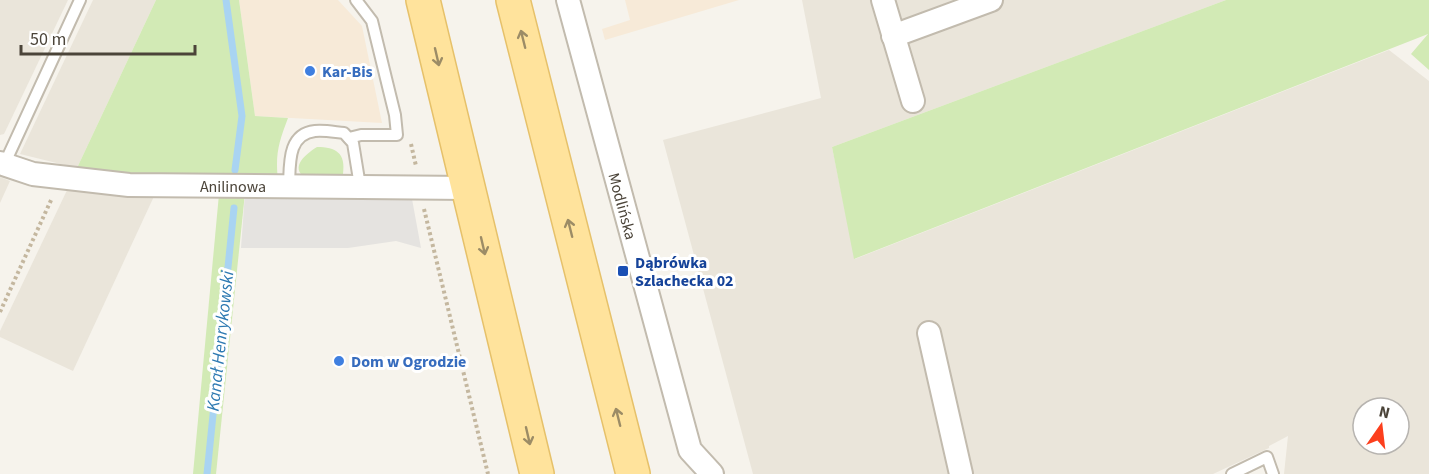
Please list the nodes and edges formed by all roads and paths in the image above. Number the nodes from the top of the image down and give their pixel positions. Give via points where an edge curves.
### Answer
1 (80, 0) edge
2 (356, 0) edge
3 (423, 0) edge
4 (513, 0) edge
5 (568, 0) edge
6 (883, 0) edge
7 (991, 0) edge
8 (892, 36) junction
9 (913, 101) dead end
10 (349, 138) junction
11 (411, 144) dead end
12 (2, 164) edge
13 (62, 178) junction
14 (289, 186) junction
15 (360, 186) junction
16 (421, 188) junction
17 (468, 188) junction
18 (0, 312) edge
19 (928, 333) dead end
20 (488, 474) edge
21 (537, 474) edge
22 (633, 474) edge
23 (712, 474) edge
24 (961, 474) edge
25 (1232, 474) edge
26 (1273, 474) edge

1 - 12 lane
2 - 10 lane via 372,21 397,135
3 -> 17 main road
22 -> 4 main road
5 - 23 street, Modlińska via 690,450
6 - 8 street
7 - 8 street
8 - 9 street
10 - 14 lane via 344,133 314,131 301,136 291,150
10 - 15 lane
11 - 16 path
12 - 13 street, Anilinowa
13 - 14 street, Anilinowa via 129,185
13 - 18 path
14 - 15 street, Anilinowa
15 - 16 street, Anilinowa
16 - 17 street, Anilinowa
16 - 20 path
17 -> 21 main road
19 - 24 street
25 - 26 lane via 1268,457

